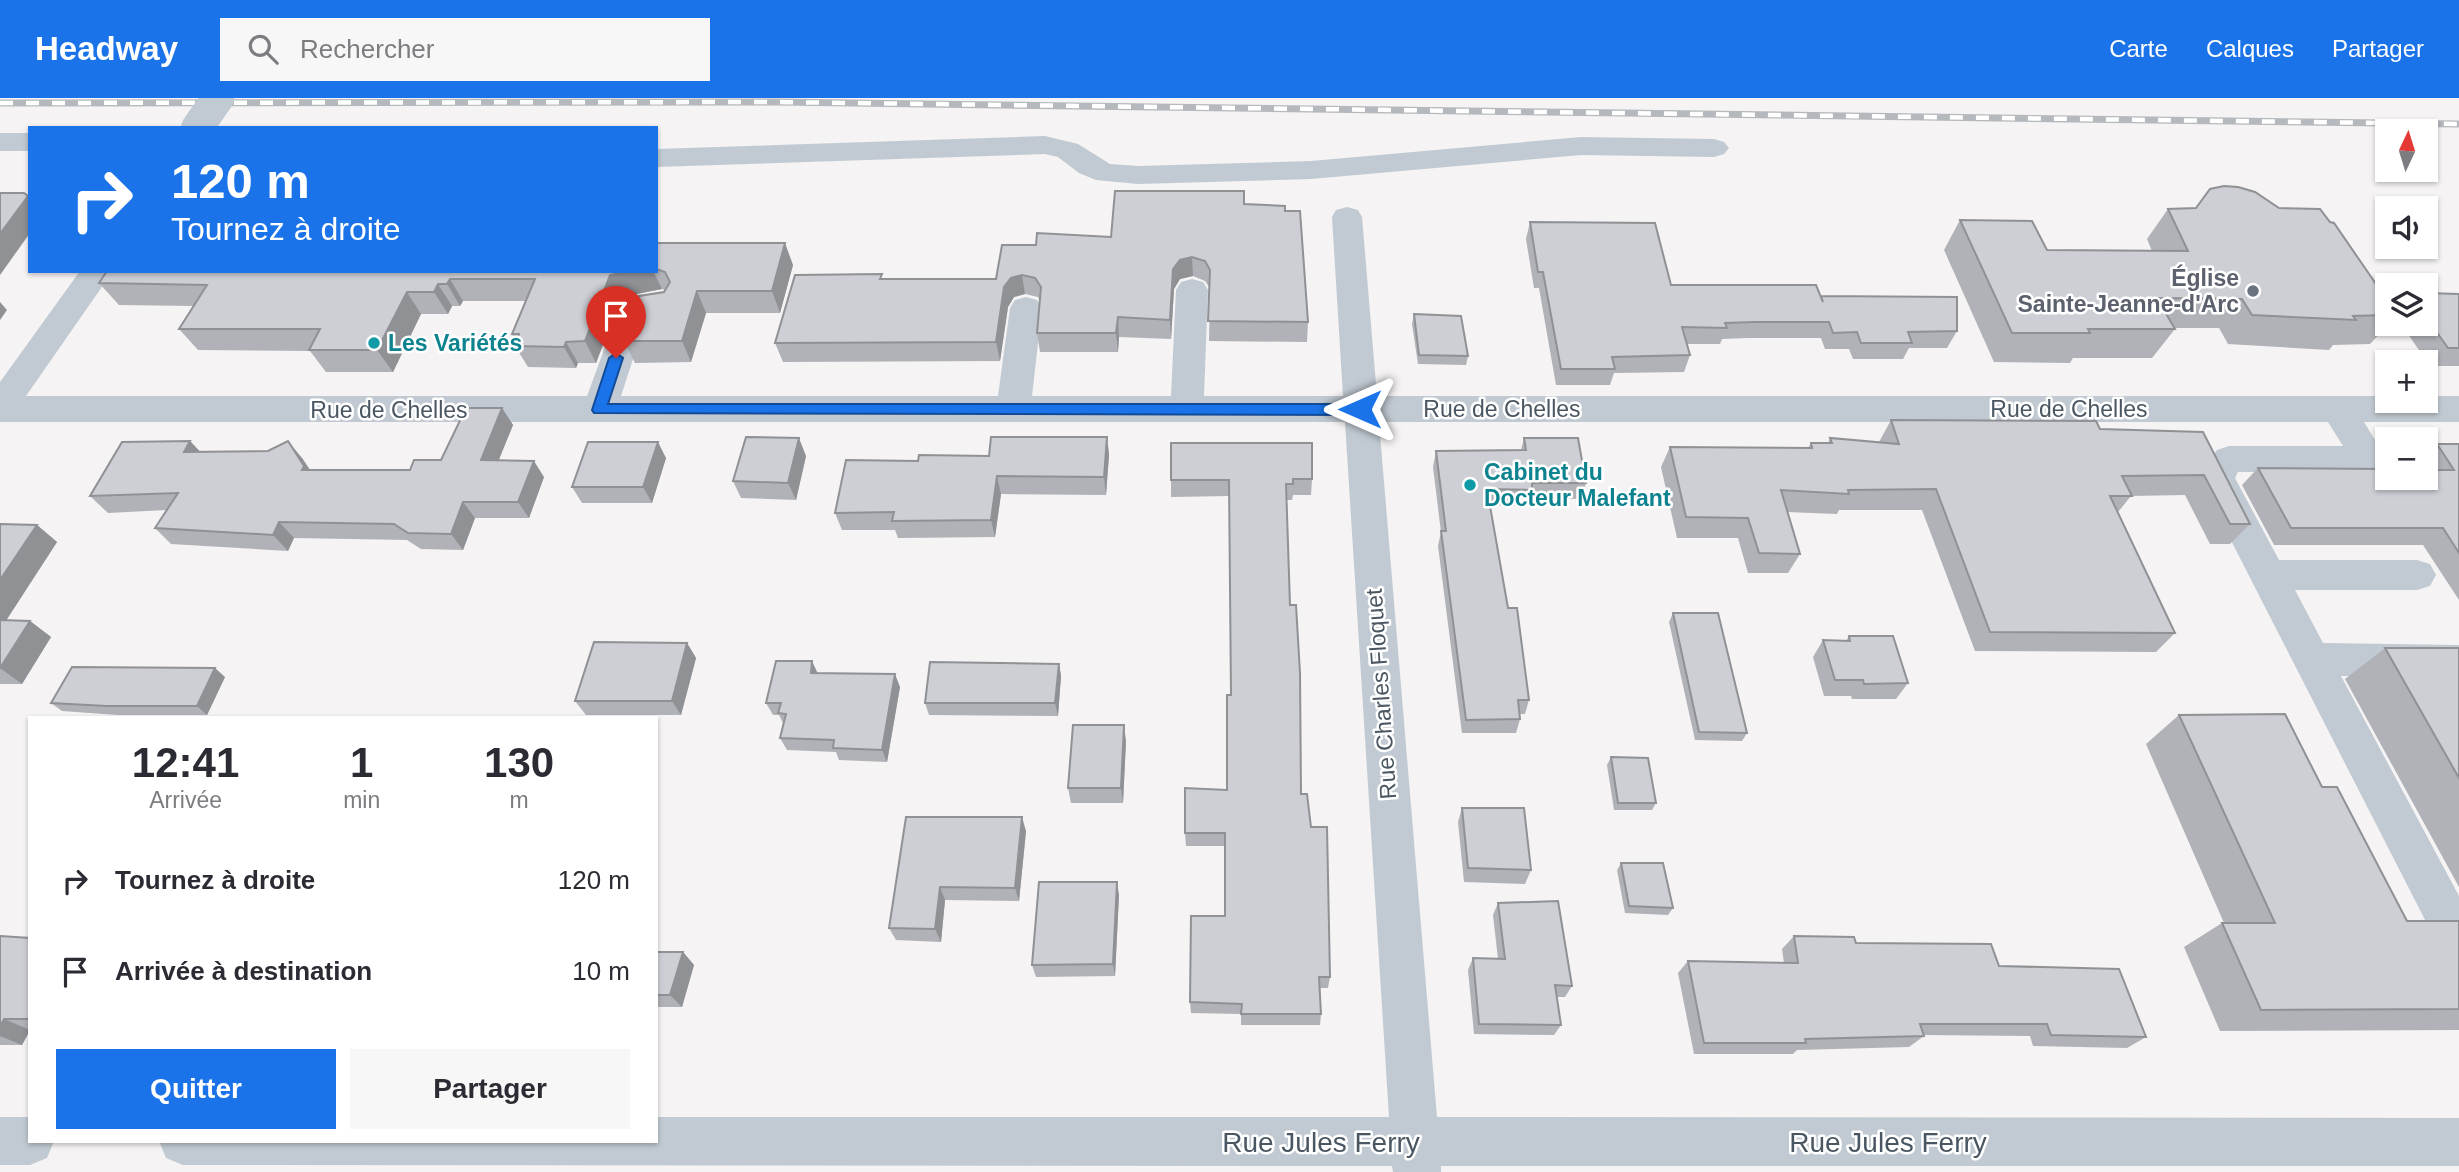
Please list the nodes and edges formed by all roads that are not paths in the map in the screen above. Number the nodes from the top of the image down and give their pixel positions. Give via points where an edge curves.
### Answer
1 (218, 98) edge
2 (199, 126) edge
3 (0, 142) edge
4 (28, 142) edge
5 (1714, 148) dead end
6 (658, 158) edge
7 (1347, 216) dead end
8 (96, 273) edge
9 (1192, 290) dead end
10 (662, 303) edge
11 (1026, 308) dead end
12 (0, 409) edge
13 (1360, 409) junction
14 (2338, 409) junction
15 (2459, 409) edge
16 (599, 410) junction
17 (1013, 410) junction
18 (1187, 410) junction
19 (2267, 575) junction
20 (2417, 575) dead end
21 (2311, 659) junction
22 (2459, 661) edge
23 (2459, 940) edge
24 (0, 1140) edge
25 (28, 1141) edge
26 (2459, 1142) edge
27 (337, 1143) edge
28 (1416, 1157) edge

1 - 2 street, bridge
3 - 4 street
5 - 6 street via 1581,146 1311,170 1138,175 1106,173 1068,150 1045,145
7 - 13 street, Rue Charles Floquet
8 - 12 street
9 - 18 street
10 - 16 street via 634,306
11 - 17 street
12 - 16 street, Rue de Chelles
13 - 14 street, Rue de Chelles
13 - 18 street, Rue de Chelles
13 - 28 street, Rue Charles Floquet
14 - 15 street, Rue de Chelles
14 - 19 street via 2366,453 2365,459 2229,459 2216,476
16 - 17 street, Rue de Chelles
17 - 18 street, Rue de Chelles
19 - 20 street
19 - 21 street
21 - 22 street
21 - 23 street
24 - 25 street
26 - 28 street, Rue Jules Ferry
27 - 28 street, Rue Jules Ferry

